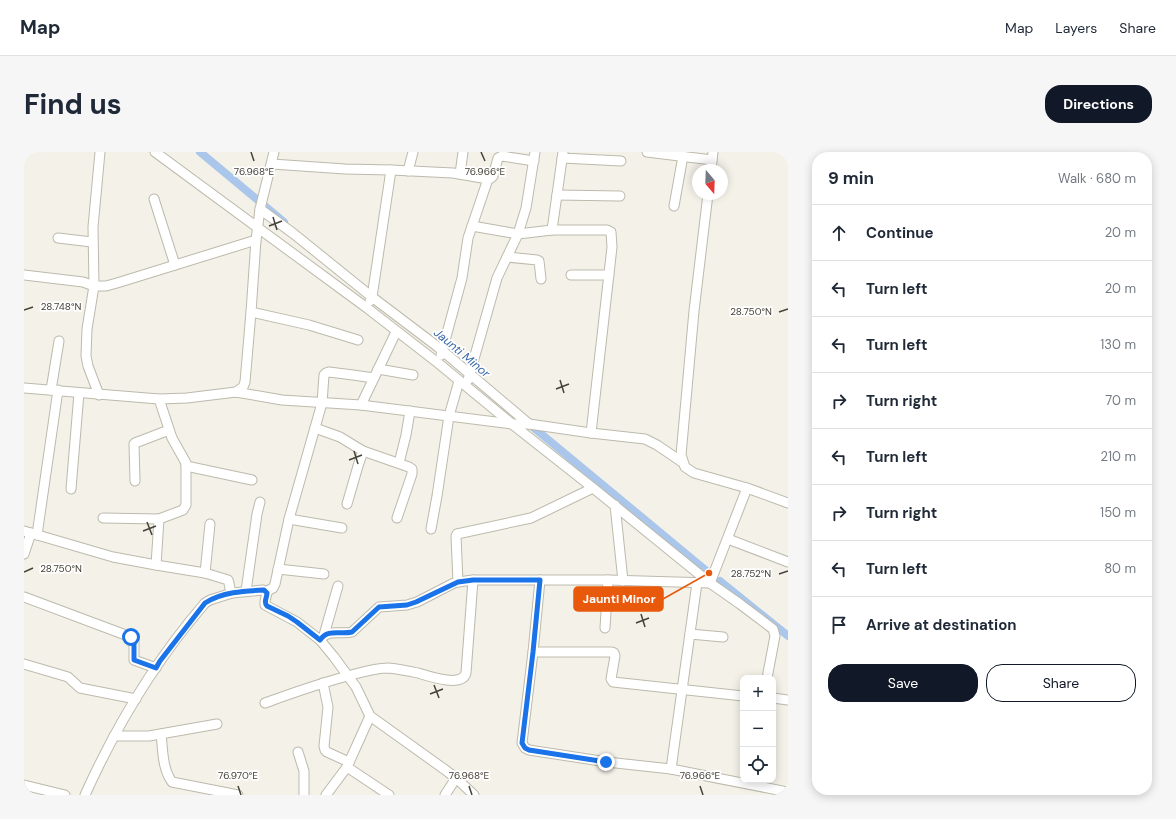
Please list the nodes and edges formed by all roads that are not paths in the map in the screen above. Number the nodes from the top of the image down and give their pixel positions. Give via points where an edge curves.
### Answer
1 (100, 152) edge
2 (155, 152) edge
3 (274, 152) edge
4 (413, 152) edge
5 (463, 152) edge
6 (647, 152) edge
7 (563, 155) edge
8 (535, 156) edge
9 (683, 156) junction
10 (713, 156) edge
11 (621, 161) dead end
12 (272, 164) junction
13 (390, 170) junction
14 (408, 171) junction
15 (460, 174) junction
16 (488, 179) junction
17 (557, 195) junction
18 (620, 196) dead end
19 (154, 199) dead end
20 (707, 200) edge
21 (674, 206) dead end
22 (259, 218) junction
23 (472, 226) junction
24 (552, 230) junction
25 (518, 234) junction
26 (58, 238) dead end
27 (256, 240) junction
28 (92, 242) junction
29 (507, 257) junction
30 (175, 265) junction
31 (24, 275) edge
32 (609, 275) junction
33 (571, 276) dead end
34 (541, 279) dead end
35 (94, 286) junction
36 (369, 303) junction
37 (251, 312) junction
38 (396, 332) junction
39 (358, 340) dead end
40 (58, 341) dead end
41 (440, 357) junction
42 (378, 369) junction
43 (413, 376) dead end
44 (374, 378) junction
45 (466, 380) junction
46 (24, 388) edge
47 (55, 390) junction
48 (236, 392) junction
49 (80, 393) junction
50 (99, 395) junction
51 (159, 399) junction
52 (322, 403) junction
53 (361, 405) junction
54 (410, 411) junction
55 (449, 416) junction
56 (521, 424) junction
57 (314, 428) junction
58 (169, 430) junction
59 (591, 433) junction
60 (363, 452) junction
61 (682, 462) junction
62 (399, 463) junction
63 (186, 466) junction
64 (252, 480) dead end
65 (135, 482) dead end
66 (593, 488) junction
67 (747, 488) junction
68 (71, 490) dead end
69 (260, 502) dead end
70 (788, 503) edge
71 (347, 504) dead end
72 (615, 506) junction
73 (104, 518) dead end
74 (397, 518) dead end
75 (159, 519) junction
76 (289, 519) junction
77 (210, 524) dead end
78 (342, 528) dead end
79 (431, 529) dead end
80 (31, 533) edge
81 (728, 539) junction
82 (24, 554) edge
83 (788, 562) edge
84 (156, 565) junction
85 (278, 569) junction
86 (205, 573) junction
87 (324, 574) dead end
88 (473, 580) junction
89 (540, 580) junction
90 (608, 580) junction
91 (623, 581) junction
92 (458, 582) junction
93 (697, 583) junction
94 (710, 584) junction
95 (338, 586) dead end
96 (246, 591) junction
97 (266, 592) junction
98 (232, 593) junction
99 (24, 597) edge
100 (605, 628) dead end
101 (690, 634) junction
102 (723, 637) dead end
103 (322, 638) junction
104 (533, 652) junction
105 (24, 664) edge
106 (156, 668) junction
107 (768, 675) edge
108 (348, 676) junction
109 (323, 683) junction
110 (682, 689) junction
111 (740, 696) edge
112 (776, 698) edge
113 (136, 699) junction
114 (788, 700) edge
115 (265, 703) dead end
116 (370, 716) junction
117 (216, 724) dead end
118 (161, 734) junction
119 (114, 736) junction
120 (298, 752) dead end
121 (348, 765) junction
122 (671, 769) junction
123 (456, 778) junction
124 (740, 781) edge
125 (751, 783) edge
126 (24, 785) edge
127 (788, 792) edge
128 (65, 795) edge
129 (85, 795) edge
130 (238, 795) edge
131 (304, 795) edge
132 (326, 795) edge
133 (390, 795) edge
134 (445, 795) edge
135 (474, 795) edge

1 - 28 street
2 - 22 street
3 - 12 street
4 - 14 street
5 - 15 street
6 - 9 street
7 - 11 street
7 - 17 street
8 - 16 street via 499,157 493,176
8 - 25 street via 526,208
9 - 10 street
9 - 21 street
12 - 13 street
12 - 22 street
13 - 14 street
13 - 36 street
14 - 15 street
15 - 16 street
16 - 23 street
17 - 18 street
17 - 24 street
19 - 30 street
20 - 61 street via 694,311
22 - 27 street
22 - 36 street
22 - 36 street via 294,234
23 - 25 street
23 - 41 street via 462,278
24 - 25 street
24 - 32 street via 610,231 612,247
25 - 29 street
26 - 28 street
27 - 30 street
27 - 37 street
28 - 35 street
29 - 34 street via 539,261
29 - 45 street via 497,278
30 - 35 street via 106,286
31 - 35 street via 83,282
32 - 33 street
32 - 59 street
35 - 50 street via 87,329 86,356
36 - 38 street
36 - 41 street
37 - 39 street
37 - 48 street via 245,382 240,391
38 - 41 street
38 - 42 street
40 - 47 street
41 - 45 street
42 - 43 street
42 - 44 street
44 - 52 street via 326,372
44 - 53 street
45 - 55 street
45 - 56 street
45 - 56 street
46 - 47 street
47 - 49 street
47 - 80 street
48 - 51 street
48 - 52 street via 282,400
49 - 50 street
49 - 68 street
50 - 51 street
51 - 58 street
52 - 53 street
52 - 57 street
53 - 54 street
54 - 55 street
54 - 62 street
55 - 56 street
55 - 79 street
56 - 59 street
56 - 66 street
57 - 60 street via 340,437
57 - 76 street
58 - 63 street
58 - 65 street via 135,442
59 - 61 street via 645,439
60 - 62 street
60 - 71 street
61 - 67 street via 694,473
62 - 74 street via 409,467 412,472
63 - 64 street
63 - 75 street via 186,508
66 - 72 street
66 - 92 street via 531,518 458,534
67 - 70 street
67 - 81 street
69 - 96 street
72 - 91 street
72 - 94 street
73 - 75 street
75 - 84 street
76 - 78 street
76 - 85 street
77 - 86 street
80 - 82 street
80 - 84 street via 113,557
81 - 83 street
81 - 94 street
84 - 86 street
85 - 87 street
85 - 97 street via 273,588
86 - 98 street via 228,580
88 - 89 street
88 - 92 street
88 - 108 street via 466,674 463,678 441,680 388,668
89 - 90 street
89 - 104 street
90 - 91 street
90 - 100 street
91 - 93 street
92 - 103 street via 407,605 379,607 352,632 328,633
93 - 94 street
93 - 101 street
94 - 107 street via 775,632
95 - 103 street
96 - 97 street
96 - 98 street
97 - 103 street via 267,606
98 - 106 street via 205,603
99 - 106 street via 131,637 134,640 134,660
101 - 102 street
101 - 110 street
103 - 108 street
104 - 110 street via 612,652 615,656 612,681
104 - 122 street via 522,743 525,748 606,762
105 - 113 street via 68,677 80,688
106 - 113 street
108 - 109 street
108 - 116 street
109 - 115 street
109 - 121 street via 328,707 325,750
110 - 111 street
110 - 122 street
112 - 114 street
113 - 119 street
116 - 121 street
116 - 123 street
117 - 118 street
118 - 119 street
118 - 130 street via 165,765 172,782
119 - 129 street
120 - 131 street via 303,765
121 - 132 street
121 - 133 street
122 - 124 street
123 - 134 street
123 - 135 street
125 - 127 street
126 - 128 street

